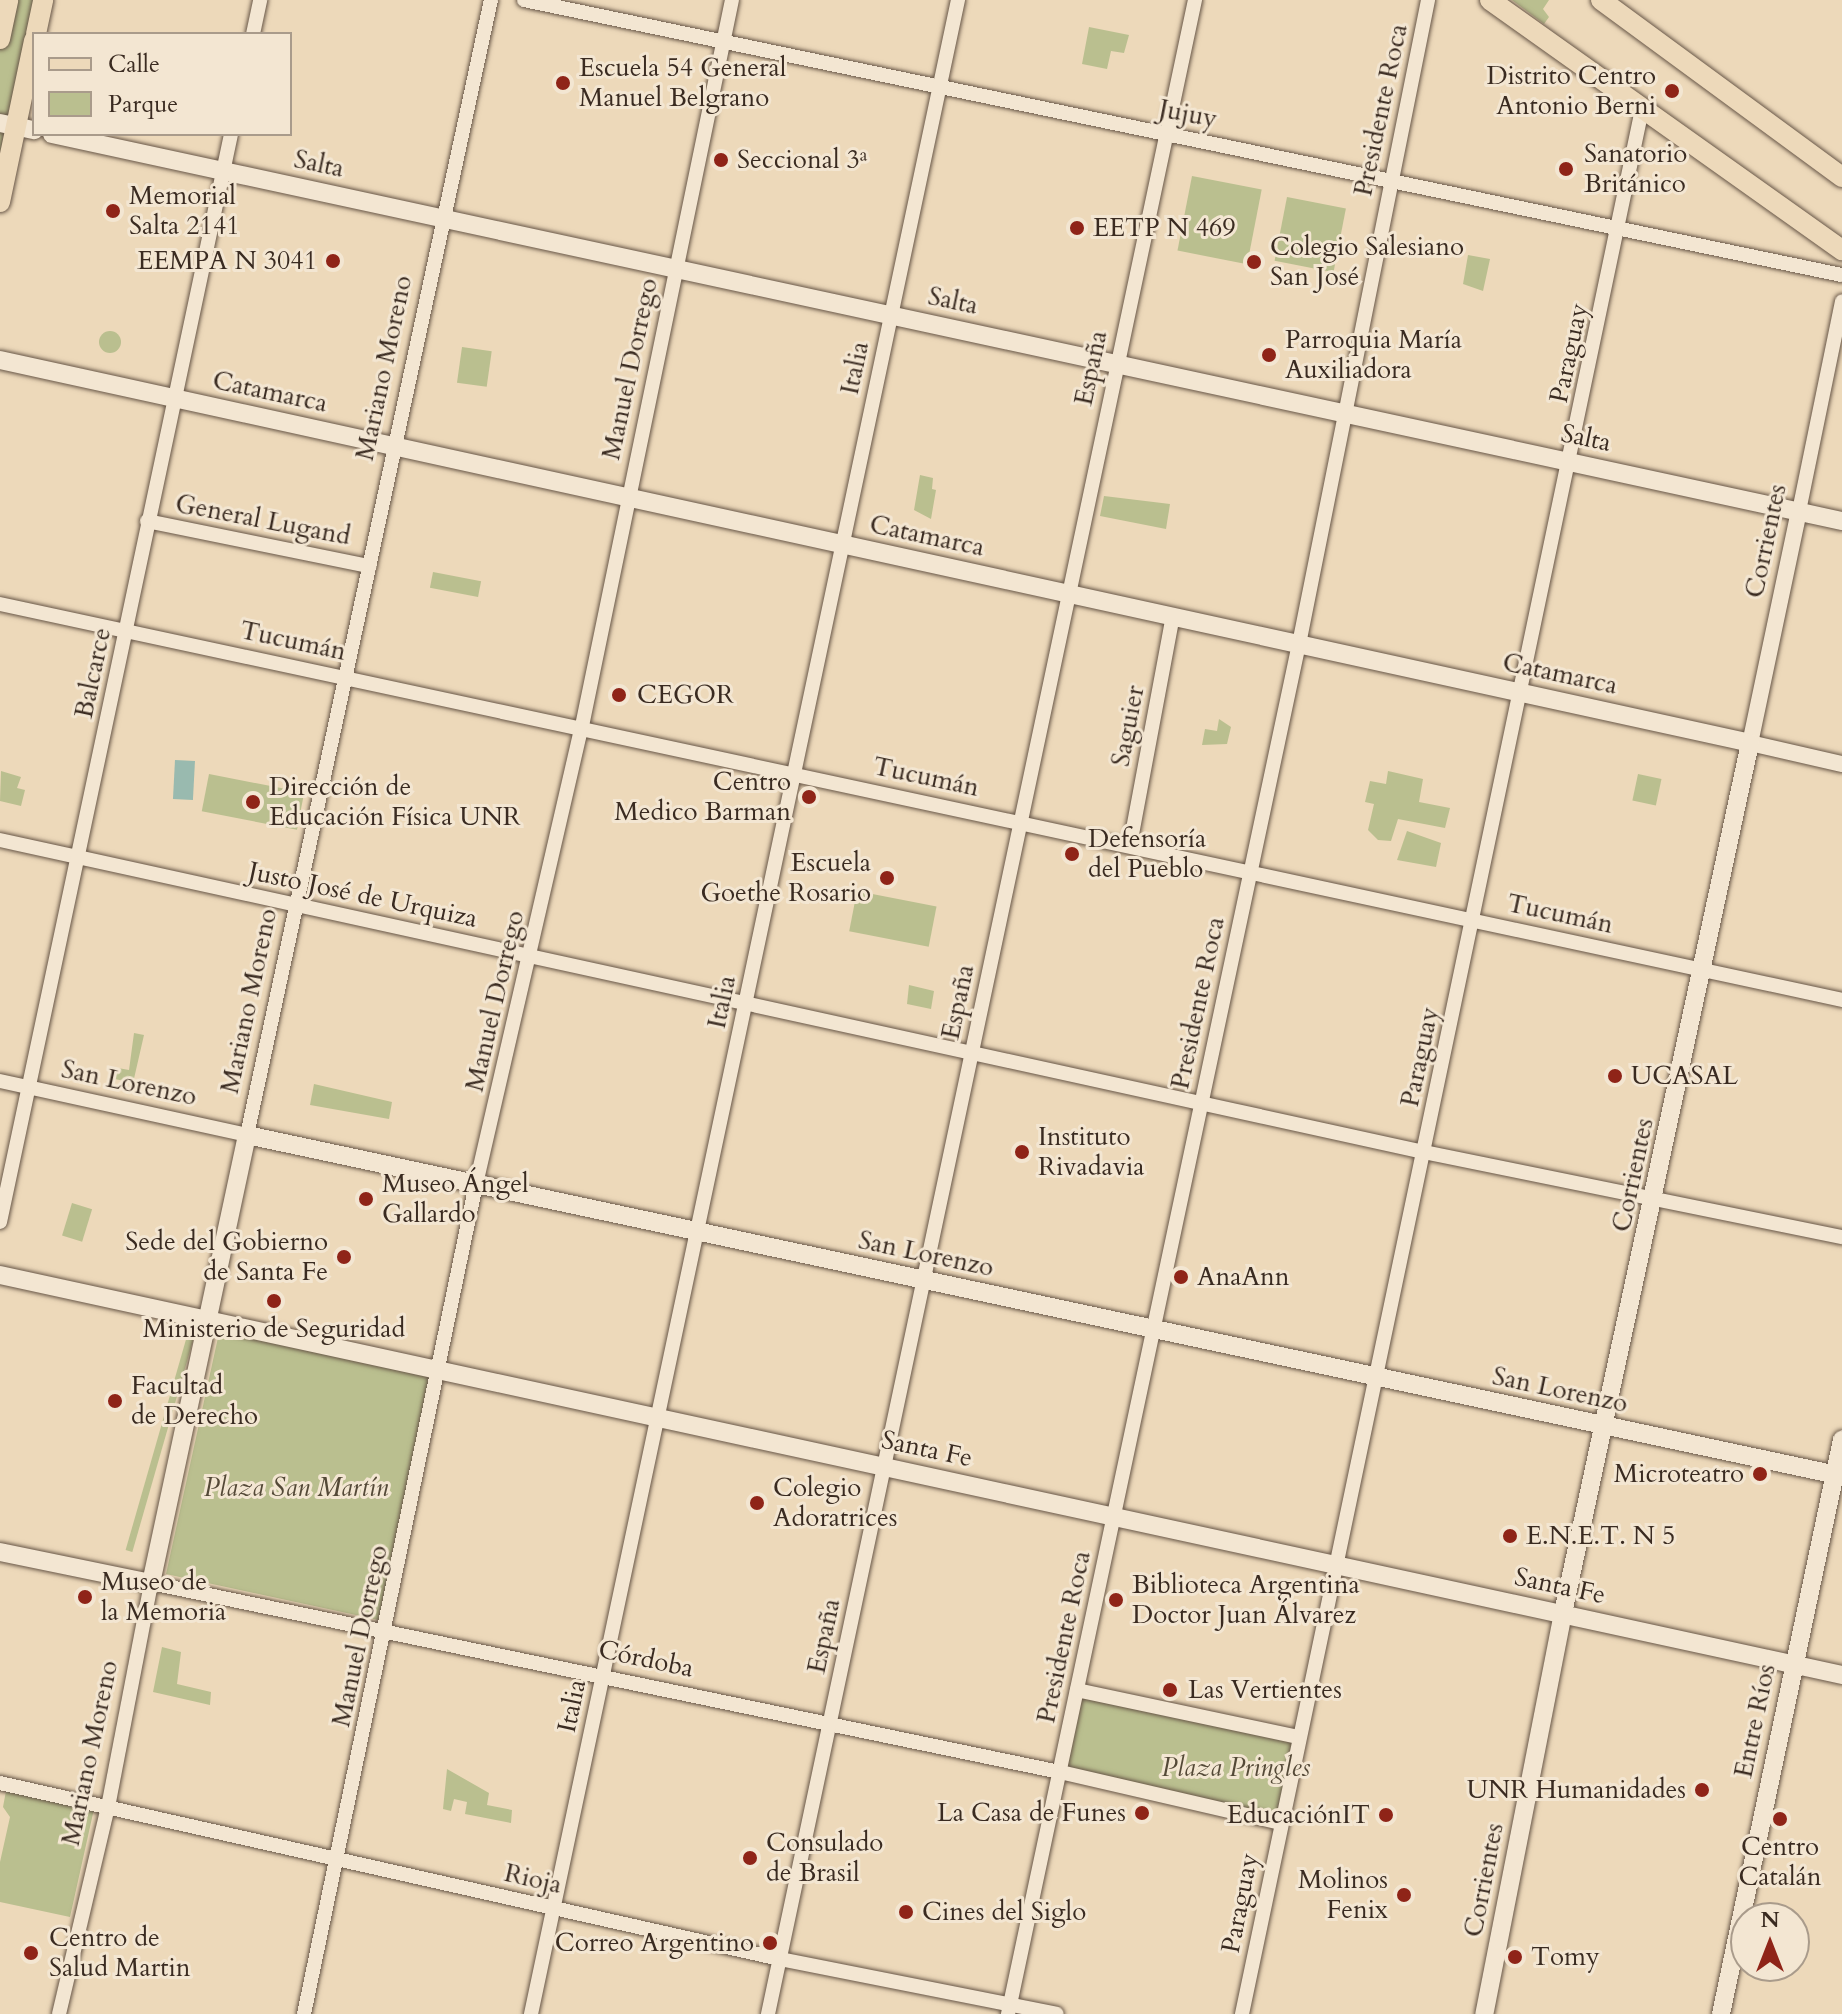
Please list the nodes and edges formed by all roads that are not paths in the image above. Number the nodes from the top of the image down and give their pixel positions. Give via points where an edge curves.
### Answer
1 (8, 0) edge
2 (43, 0) edge
3 (260, 0) edge
4 (491, 0) edge
5 (524, 0) edge
6 (732, 0) edge
7 (958, 0) edge
8 (1195, 0) edge
9 (1428, 0) edge
10 (1490, 0) edge
11 (1601, 0) edge
12 (36, 32) edge
13 (253, 32) edge
14 (0, 39) edge
15 (723, 42) junction
16 (32, 50) edge
17 (939, 86) junction
18 (1642, 110) junction
19 (16, 126) edge
20 (1167, 134) junction
21 (62, 136) edge
22 (231, 136) edge
23 (223, 170) junction
24 (1842, 177) edge
25 (1391, 179) junction
26 (0, 202) edge
27 (441, 216) junction
28 (1619, 228) junction
29 (1842, 250) edge
30 (676, 267) junction
31 (1842, 275) edge
32 (1842, 301) edge
33 (890, 314) junction
34 (0, 360) edge
35 (1116, 363) junction
36 (173, 398) junction
37 (1346, 413) junction
38 (394, 446) junction
39 (1571, 462) junction
40 (628, 497) junction
41 (1799, 511) junction
42 (147, 521) junction
43 (1842, 521) edge
44 (843, 544) junction
45 (369, 566) junction
46 (1069, 594) junction
47 (0, 604) edge
48 (1173, 616) junction
49 (126, 631) junction
50 (1299, 644) junction
51 (347, 677) junction
52 (1522, 693) junction
53 (582, 726) junction
54 (1750, 743) junction
55 (1842, 764) edge
56 (795, 773) junction
57 (1021, 822) junction
58 (0, 840) edge
59 (1130, 845) junction
60 (78, 857) junction
61 (1251, 871) junction
62 (296, 905) junction
63 (1474, 920) junction
64 (531, 956) junction
65 (1703, 969) junction
66 (1842, 1000) edge
67 (746, 1003) junction
68 (972, 1052) junction
69 (0, 1081) edge
70 (29, 1088) junction
71 (1202, 1102) junction
72 (247, 1135) junction
73 (1424, 1152) junction
74 (476, 1184) junction
75 (1655, 1200) junction
76 (0, 1222) edge
77 (697, 1231) junction
78 (1842, 1237) edge
79 (0, 1275) edge
80 (924, 1280) junction
81 (208, 1319) junction
82 (1154, 1329) junction
83 (438, 1369) junction
84 (1375, 1379) junction
85 (658, 1416) junction
86 (1604, 1426) junction
87 (1842, 1440) edge
88 (884, 1466) junction
89 (1838, 1475) edge
90 (1114, 1517) junction
91 (0, 1552) edge
92 (1336, 1565) junction
93 (151, 1583) junction
94 (1563, 1613) junction
95 (386, 1632) junction
96 (1793, 1664) junction
97 (1842, 1675) edge
98 (602, 1677) junction
99 (1077, 1690) junction
100 (830, 1724) junction
101 (1299, 1737) junction
102 (1060, 1772) junction
103 (0, 1783) edge
104 (108, 1807) junction
105 (1281, 1823) junction
106 (338, 1859) junction
107 (554, 1908) junction
108 (780, 1959) junction
109 (1009, 2009) edge
110 (59, 2014) edge
111 (304, 2014) edge
112 (531, 2014) edge
113 (768, 2014) edge
114 (1057, 2014) edge
115 (1242, 2014) edge
116 (1484, 2014) edge
117 (1721, 2014) edge

1 - 14 main road
2 - 12 main road
3 - 13 street
4 - 27 street, Mariano Moreno
5 - 15 street, Jujuy
6 - 15 street, Manuel Dorrego
7 - 17 street, Italia
8 - 20 street, España
9 - 25 street, Presidente Roca
10 - 18 main road
11 - 24 main road
15 - 17 street, Jujuy
15 - 30 street, Manuel Dorrego
16 - 19 main road
17 - 20 street, Jujuy
17 - 33 street, Italia
18 - 28 street, Paraguay
18 - 29 main road
19 - 26 main road
20 - 25 street, Jujuy
20 - 35 street, España
21 - 23 main road, Salta
22 - 23 street, Balcarce
23 - 27 main road, Salta
23 - 36 street, Balcarce
25 - 28 street, Jujuy
25 - 37 street, Presidente Roca
27 - 30 main road, Salta
27 - 38 street, Mariano Moreno
28 - 31 street, Jujuy
28 - 39 street, Paraguay
30 - 33 main road, Salta
30 - 40 street, Manuel Dorrego
32 - 41 street, Corrientes
33 - 35 main road, Salta
33 - 44 street, Italia
34 - 36 main road, Catamarca
35 - 37 main road, Salta
35 - 46 street, España
36 - 38 main road, Catamarca
36 - 42 street, Balcarce
37 - 39 main road, Salta
37 - 50 street, Presidente Roca
38 - 40 main road, Catamarca
38 - 45 street, Mariano Moreno
39 - 41 main road, Salta
39 - 52 street, Paraguay
40 - 44 main road, Catamarca
40 - 53 street, Manuel Dorrego
41 - 43 main road, Salta
41 - 54 street, Corrientes
42 - 45 street, General Lugand
42 - 49 street, Balcarce
44 - 46 main road, Catamarca
44 - 56 street, Italia
45 - 51 street, Mariano Moreno
46 - 48 main road, Catamarca
46 - 57 street, España
47 - 49 street, Tucumán
48 - 50 main road, Catamarca
48 - 59 street, Saguier
49 - 51 street, Tucumán
49 - 60 street, Balcarce
50 - 52 main road, Catamarca
50 - 61 street, Presidente Roca
51 - 53 street, Tucumán
51 - 62 street, Mariano Moreno
52 - 54 main road, Catamarca
52 - 63 street, Paraguay
53 - 56 street, Tucumán
53 - 64 street, Manuel Dorrego
54 - 55 street, Catamarca
54 - 65 main road, Corrientes
56 - 57 street, Tucumán
56 - 67 street, Italia
57 - 59 street, Tucumán
57 - 68 street, España
58 - 60 street, Justo José de Urquiza
59 - 61 street, Tucumán
60 - 62 street, Justo José de Urquiza
60 - 70 street, Balcarce
61 - 63 street, Tucumán
61 - 71 street, Presidente Roca
62 - 64 street, Justo José de Urquiza
62 - 72 street, Mariano Moreno
63 - 65 street, Tucumán
63 - 73 street, Paraguay
64 - 67 street, Justo José de Urquiza
64 - 74 street, Manuel Dorrego
65 - 66 street, Tucumán
65 - 75 main road, Corrientes
67 - 68 street, Justo José de Urquiza
67 - 77 street, Italia
68 - 71 street, Justo José de Urquiza
68 - 80 street, España
69 - 70 street, San Lorenzo
70 - 72 street, San Lorenzo
70 - 76 street, Balcarce
71 - 73 street, Justo José de Urquiza
71 - 82 street, Presidente Roca
72 - 74 main road, San Lorenzo
72 - 81 main road, Mariano Moreno
73 - 75 street, Justo José de Urquiza
73 - 84 street, Paraguay
74 - 77 main road, San Lorenzo
74 - 83 street, Manuel Dorrego
75 - 78 street, Justo José de Urquiza
75 - 86 main road, Corrientes
77 - 80 main road, San Lorenzo
77 - 85 street, Italia
79 - 81 main road, Santa Fe
80 - 82 main road, San Lorenzo
80 - 88 street, España
81 - 83 main road, Santa Fe
81 - 93 main road, Mariano Moreno
82 - 84 main road, San Lorenzo
82 - 90 street, Presidente Roca
83 - 85 main road, Santa Fe
83 - 95 street, Manuel Dorrego
84 - 86 main road, San Lorenzo
84 - 92 street, Paraguay
85 - 88 main road, Santa Fe
85 - 98 street, Italia
86 - 89 main road, San Lorenzo
86 - 94 main road, Corrientes
87 - 89 main road, Entre Ríos
88 - 90 main road, Santa Fe
88 - 100 street, España
89 - 96 main road, Entre Ríos
90 - 92 main road, Santa Fe
90 - 99 street, Presidente Roca
91 - 93 main road, Córdoba
92 - 94 main road, Santa Fe
92 - 101 street, Paraguay
93 - 95 street, Córdoba
93 - 104 street, Mariano Moreno
94 - 96 main road, Santa Fe
94 - 116 main road, Corrientes
95 - 98 street, Córdoba
95 - 106 street, Manuel Dorrego
96 - 97 main road, Santa Fe
96 - 117 main road, Entre Ríos
98 - 100 street, Córdoba
98 - 107 street, Italia
99 - 101 street
99 - 102 street, Presidente Roca
100 - 102 street, Córdoba
100 - 108 street, España
101 - 105 street, Paraguay
102 - 105 street, Córdoba
102 - 109 street, Presidente Roca
103 - 104 street, Rioja
104 - 106 street, Rioja
104 - 110 street, Mariano Moreno
105 - 115 street, Paraguay
106 - 107 street, Rioja
106 - 111 street, Manuel Dorrego
107 - 108 street, Rioja
107 - 112 street, Italia
108 - 109 street, Rioja
108 - 113 street, España
109 - 114 street, Rioja

